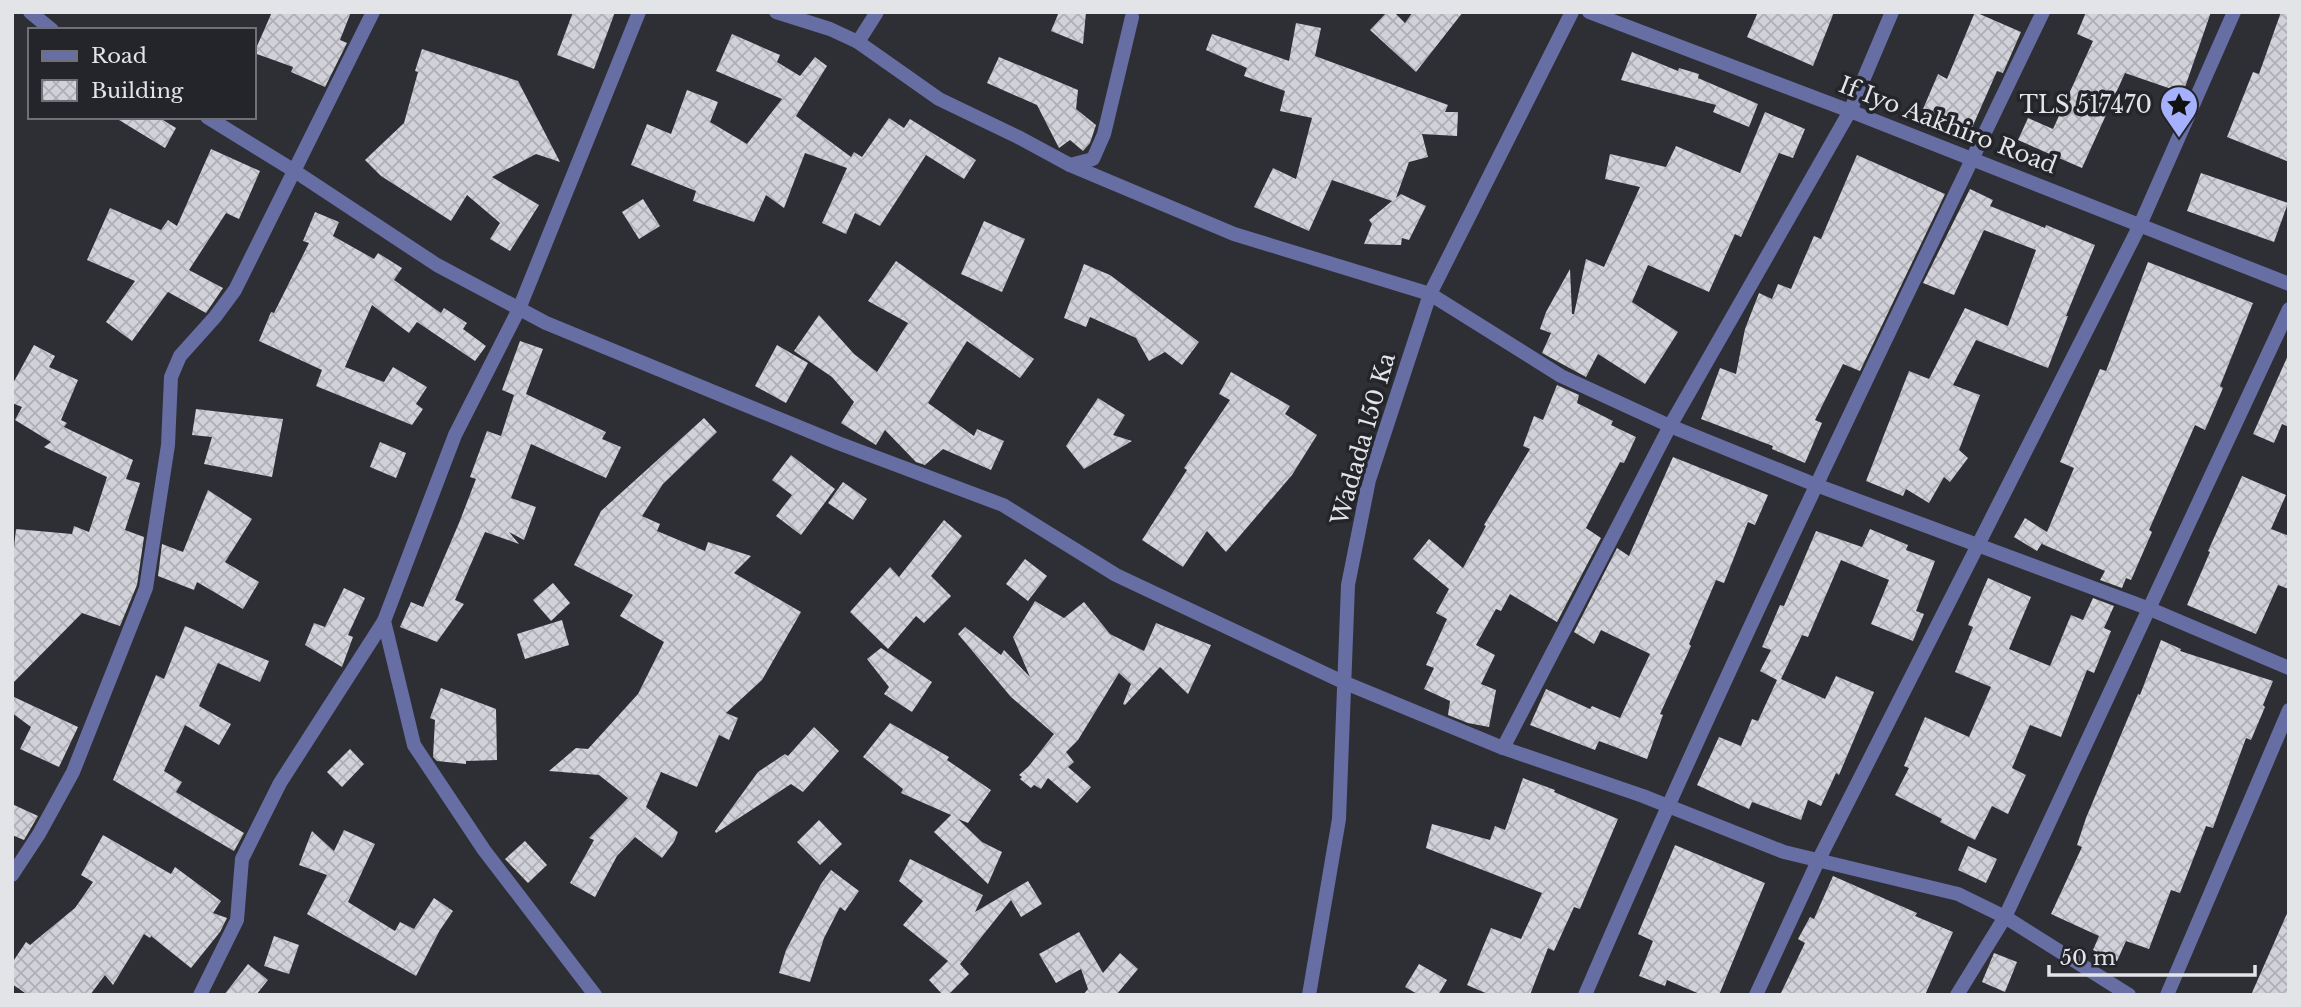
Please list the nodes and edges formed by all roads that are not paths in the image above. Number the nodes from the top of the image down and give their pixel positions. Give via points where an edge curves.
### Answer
1 (30, 12) edge
2 (373, 12) edge
3 (639, 12) edge
4 (776, 12) edge
5 (877, 12) edge
6 (1573, 12) edge
7 (1589, 12) edge
8 (1892, 12) edge
9 (2043, 12) edge
10 (2234, 12) edge
11 (1132, 17) dead end
12 (50, 28) edge
13 (859, 42) junction
14 (1850, 111) junction
15 (210, 119) edge
16 (1972, 159) junction
17 (1070, 165) junction
18 (293, 170) junction
19 (2140, 225) junction
20 (2289, 284) edge
21 (1430, 294) junction
22 (519, 309) junction
23 (2289, 309) edge
24 (1670, 426) junction
25 (1816, 485) junction
26 (1979, 545) junction
27 (2150, 609) junction
28 (384, 621) junction
29 (2289, 668) edge
30 (1343, 682) junction
31 (2289, 710) edge
32 (1503, 748) junction
33 (1667, 805) junction
34 (1818, 861) junction
35 (12, 875) edge
36 (2005, 917) junction
37 (200, 995) edge
38 (595, 995) edge
39 (1309, 995) edge
40 (1585, 995) edge
41 (1756, 995) edge
42 (1957, 995) edge
43 (2129, 995) edge
44 (2167, 995) edge

1 - 12 street
2 - 18 street
3 - 22 street
4 - 13 street
5 - 13 street
6 - 21 street, Wadada 150 Ka
7 - 14 street, If Iyo Aakhiro Road
8 - 14 street
9 - 16 street
10 - 19 street
11 - 17 street via 1104,134 1093,159
13 - 17 street via 939,99
14 - 16 street, If Iyo Aakhiro Road
14 - 24 street
15 - 18 street
16 - 19 street, If Iyo Aakhiro Road
16 - 25 street
17 - 21 street via 1234,234
18 - 22 street via 437,265
18 - 35 street via 235,289 180,356 171,377 168,445 146,588 73,772
19 - 20 street, If Iyo Aakhiro Road
19 - 26 street
21 - 24 street via 1561,376
21 - 30 street, Wadada 150 Ka via 1369,480 1348,585
22 - 28 street via 454,435
22 - 30 street via 825,438 1003,505 1116,575
23 - 27 street
24 - 25 street
24 - 32 street
25 - 26 street
25 - 33 street
26 - 27 street
26 - 34 street
27 - 29 street
27 - 36 street
28 - 37 street via 280,783 247,848 237,920
28 - 38 street via 414,745 484,850
30 - 32 street
30 - 39 street, Wadada 150 Ka via 1339,819
31 - 44 street
32 - 33 street
33 - 34 street
33 - 40 street
34 - 36 street via 1958,894
34 - 41 street
36 - 42 street
36 - 43 street

